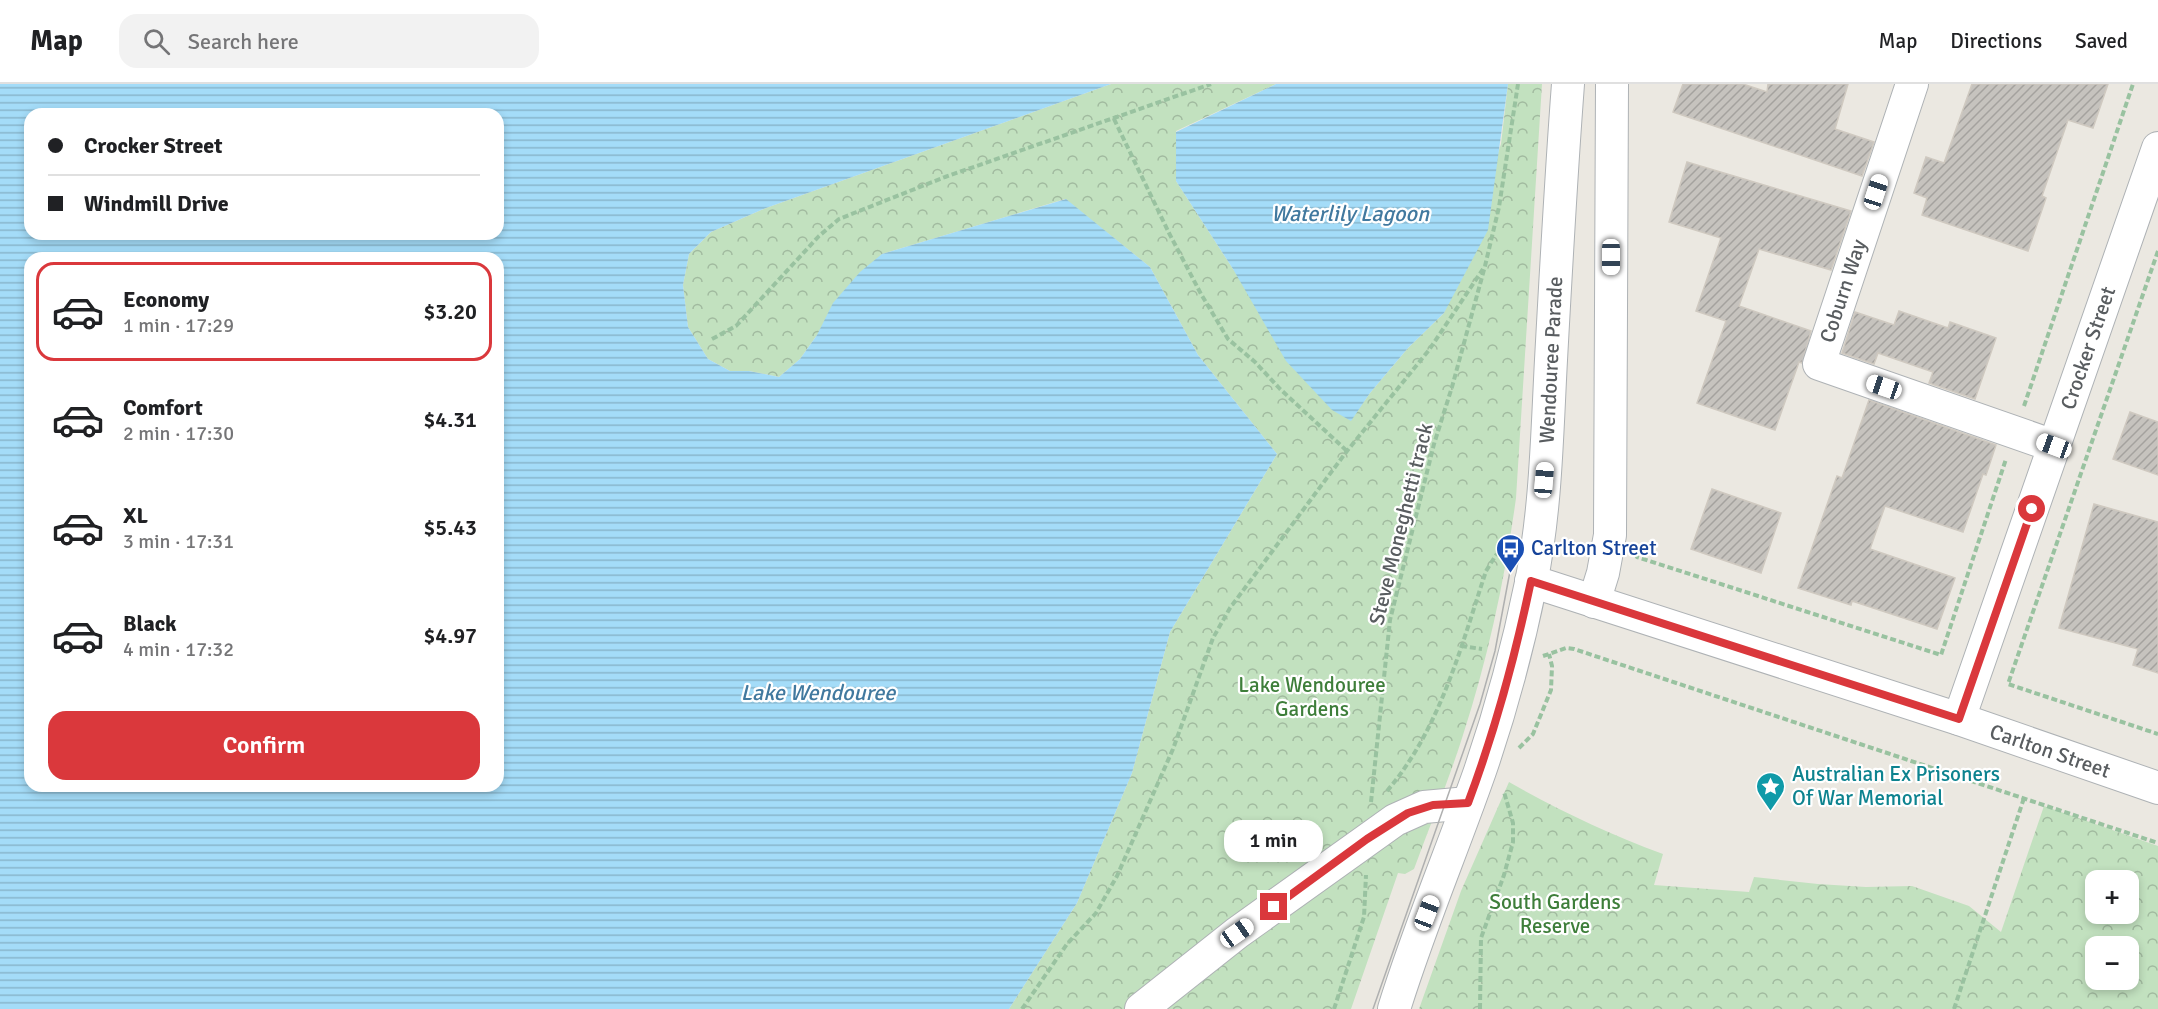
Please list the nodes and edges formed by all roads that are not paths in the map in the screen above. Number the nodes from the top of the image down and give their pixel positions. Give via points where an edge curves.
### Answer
1 (1568, 84) edge
2 (1612, 84) edge
3 (1912, 84) edge
4 (2158, 148) edge
5 (2054, 446) junction
6 (1531, 581) junction
7 (1594, 602) junction
8 (1959, 719) junction
9 (2158, 788) edge
10 (1468, 803) junction
11 (1141, 1009) edge
12 (1394, 1009) edge

1 - 6 street, Wendouree Parade via 1546,461
2 - 7 street via 1610,535
3 - 5 street, Coburn Way via 1819,364
4 - 5 street, Crocker Street
5 - 8 street, Crocker Street
6 - 7 street, Carlton Street
6 - 10 street, Wendouree Parade via 1504,695
7 - 8 street, Carlton Street
8 - 9 street, Carlton Street
10 - 11 street via 1416,809 1367,839 1237,933
10 - 12 street, Wendouree Parade

